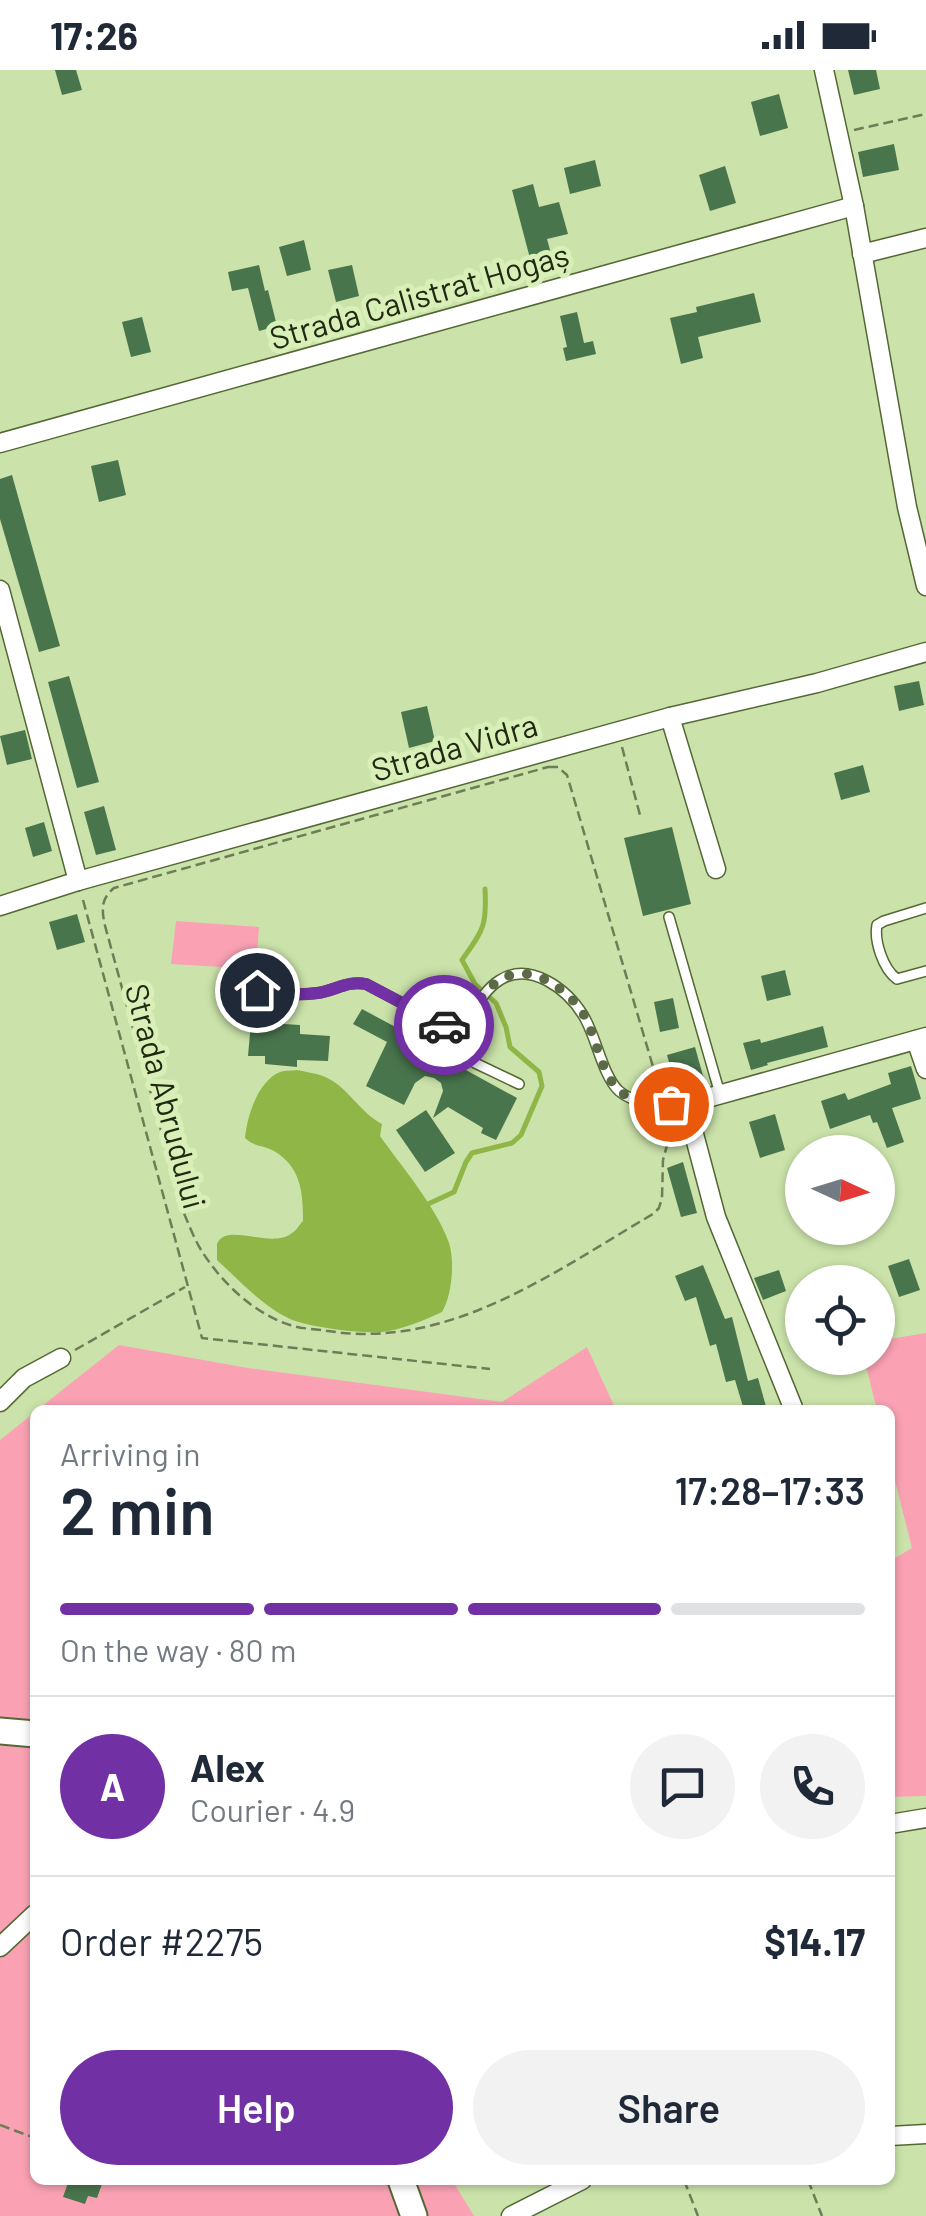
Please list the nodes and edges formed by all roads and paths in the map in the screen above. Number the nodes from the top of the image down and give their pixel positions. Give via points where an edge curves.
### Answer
1 (824, 70) edge
2 (926, 114) edge
3 (838, 134) junction
4 (854, 206) junction
5 (926, 238) edge
6 (862, 254) junction
7 (0, 443) edge
8 (926, 586) edge
9 (0, 590) edge
10 (926, 652) edge
11 (670, 717) junction
12 (618, 731) junction
13 (640, 820) dead end
14 (716, 869) dead end
15 (78, 881) junction
16 (0, 906) edge
17 (926, 908) edge
18 (669, 917) dead end
19 (926, 970) edge
20 (256, 1016) dead end
21 (466, 1022) junction
22 (449, 1028) junction
23 (921, 1038) edge
24 (465, 1044) junction
25 (926, 1069) edge
26 (519, 1084) dead end
27 (720, 1094) junction
28 (664, 1104) junction
29 (686, 1104) junction
30 (187, 1286) junction
31 (61, 1358) joint
32 (490, 1369) dead end
33 (0, 1402) edge
34 (792, 1405) edge
35 (0, 1731) edge
36 (30, 1734) edge
37 (926, 1818) edge
38 (895, 1823) edge
39 (30, 1919) edge
40 (0, 1948) edge
41 (0, 2125) edge
42 (926, 2134) edge
43 (30, 2136) edge
44 (895, 2136) edge
45 (403, 2185) edge
46 (572, 2185) edge
47 (686, 2185) edge
48 (810, 2185) edge
49 (414, 2216) edge
50 (510, 2216) edge
51 (698, 2216) edge
52 (822, 2216) edge

1 - 3 street
2 - 3 path
3 - 4 street
4 - 6 street
4 - 7 street, Strada Calistrat Hogaș
5 - 6 street
6 - 8 street
9 - 15 street
10 - 11 street, Strada Vidra
11 - 12 street, Strada Vidra
11 - 14 street
12 - 13 path
12 - 15 street, Strada Vidra
15 - 16 street, Strada Vidra
15 - 30 path, Strada Abrudului
17 - 19 lane via 884,921 875,932 891,976
18 - 27 lane
20 - 22 lane via 257,990 302,995 358,982
21 - 22 lane
21 - 24 lane via 472,1034
21 - 28 lane via 502,978 539,976 563,990 584,1015 620,1091
22 - 24 lane via 450,1040
23 - 25 street
23 - 27 street
24 - 26 lane via 475,1063
27 - 29 street
28 - 28 path via 568,774 558,768 114,888 102,903 183,1211 202,1252 232,1289 291,1326 373,1336 443,1323 496,1304 654,1214 669,1138
28 - 29 lane
29 - 34 street via 716,1218
30 - 31 path
30 - 32 path, Strada Abrudului via 202,1338
31 - 33 street via 24,1378
35 - 36 street
37 - 38 street
39 - 40 street
41 - 43 path
42 - 44 street
45 - 49 street
46 - 50 street
47 - 51 path
48 - 52 path

